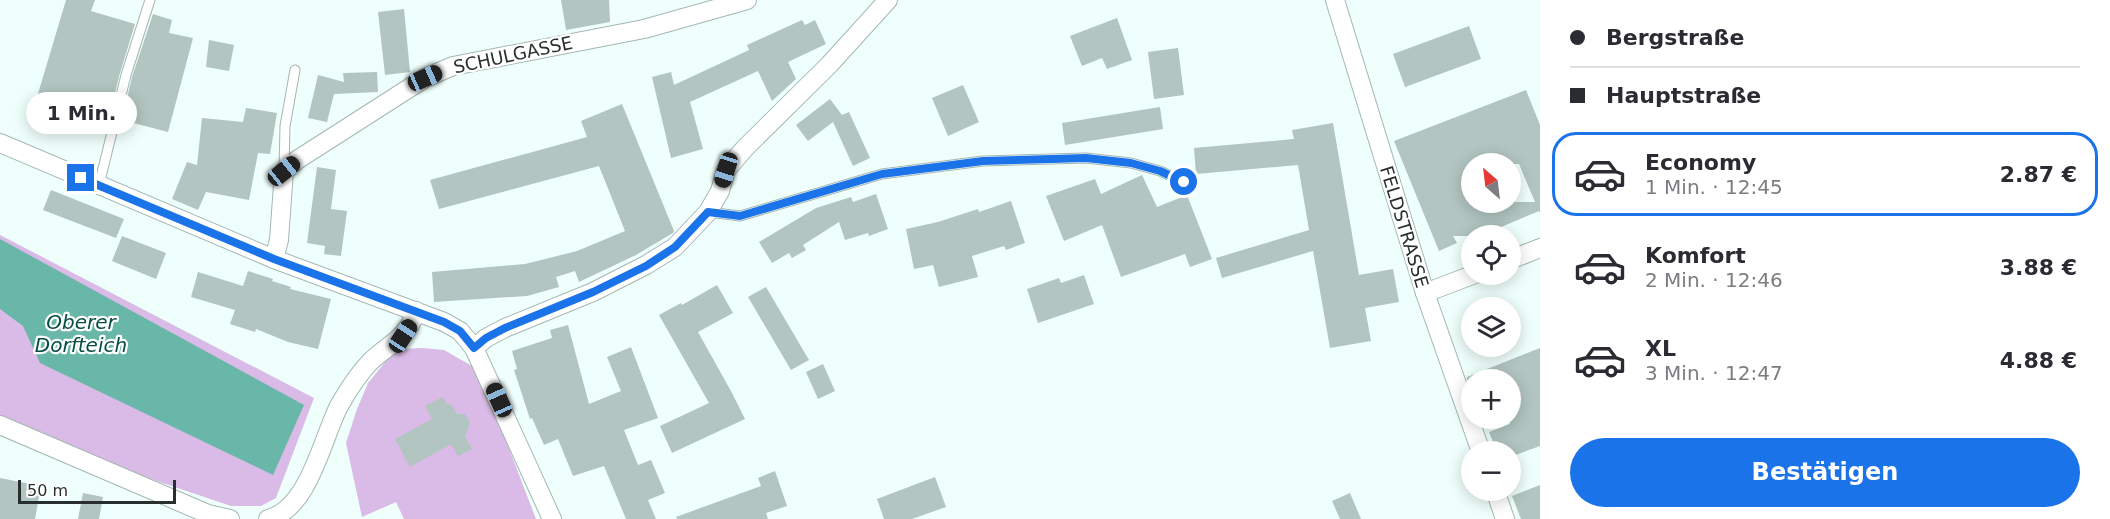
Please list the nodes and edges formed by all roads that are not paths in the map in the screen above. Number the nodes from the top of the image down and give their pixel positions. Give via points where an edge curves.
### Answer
1 (150, 0) edge
2 (747, 0) edge
3 (888, 0) edge
4 (1335, 0) edge
5 (294, 70) dead end
6 (0, 143) edge
7 (284, 171) junction
8 (1184, 182) dead end
9 (99, 185) junction
10 (708, 212) junction
11 (1540, 248) edge
12 (1521, 256) edge
13 (274, 259) junction
14 (1461, 279) edge
15 (1425, 293) junction
16 (416, 311) junction
17 (474, 348) junction
18 (0, 425) edge
19 (1477, 441) edge
20 (1499, 501) edge
21 (207, 516) edge
22 (231, 519) edge
23 (268, 519) edge
24 (552, 519) edge
25 (1505, 519) edge

1 - 9 lane via 126,75
2 - 7 street, SCHULGASSE via 644,29 453,66 425,78
3 - 10 street via 726,170
4 - 15 street, FELDSTRASSE
5 - 7 lane via 285,126
6 - 9 street
7 - 13 street
8 - 10 lane via 1131,163 1086,158 983,161 882,174 740,216
9 - 13 street
10 - 17 street via 675,247 646,266 505,328
11 - 12 street
13 - 16 street
14 - 15 street
15 - 19 street, FELDSTRASSE
16 - 17 street via 460,331
16 - 23 street via 403,336 352,384 305,489 286,509
17 - 24 street
18 - 21 street
20 - 25 street
21 - 22 street

